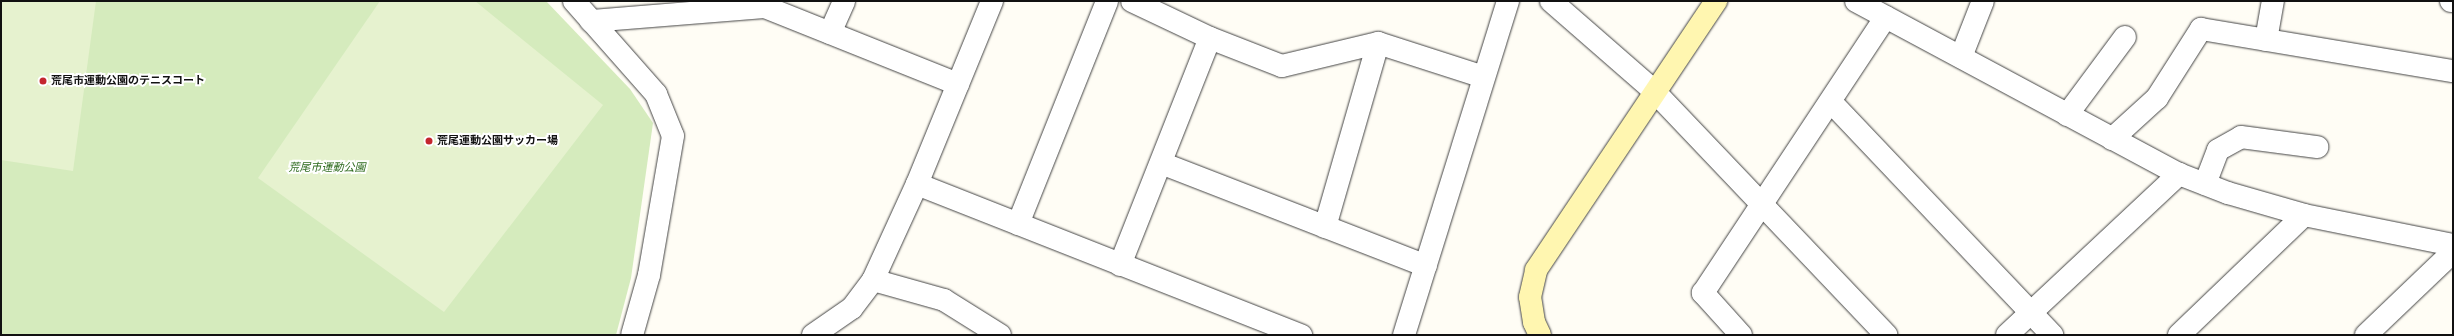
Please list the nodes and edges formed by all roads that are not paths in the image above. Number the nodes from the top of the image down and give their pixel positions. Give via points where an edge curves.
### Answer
1 (574, 1) edge
2 (844, 1) edge
3 (992, 1) edge
4 (1107, 1) edge
5 (1132, 1) edge
6 (1508, 1) edge
7 (1551, 1) edge
8 (1716, 1) edge
9 (1856, 1) edge
10 (1983, 1) edge
11 (2273, 1) edge
12 (1886, 17) junction
13 (591, 21) junction
14 (830, 33) junction
15 (2125, 37) dead end
16 (1210, 38) junction
17 (2266, 40) junction
18 (1378, 43) junction
19 (1961, 57) junction
20 (2453, 71) edge
21 (1484, 76) junction
22 (958, 84) junction
23 (1654, 91) junction
24 (1832, 103) junction
25 (2067, 115) junction
26 (2112, 139) junction
27 (2317, 147) dead end
28 (1161, 163) junction
29 (2179, 174) junction
30 (917, 184) junction
31 (2205, 184) junction
32 (1763, 203) junction
33 (2304, 215) junction
34 (1018, 224) junction
35 (1325, 227) junction
36 (2453, 245) edge
37 (2453, 252) edge
38 (1120, 264) junction
39 (1426, 266) junction
40 (873, 280) junction
41 (2030, 313) junction
42 (2377, 333) edge
43 (632, 335) edge
44 (813, 335) edge
45 (1000, 335) edge
46 (1301, 335) edge
47 (1404, 335) edge
48 (1540, 335) edge
49 (1741, 335) edge
50 (1886, 335) edge
51 (2007, 335) edge
52 (2052, 335) edge
53 (2179, 335) edge

1 - 13 street
2 - 14 street
3 - 22 street
4 - 34 street
5 - 16 street
6 - 21 street
7 - 23 street
8 - 23 street
9 - 12 street
10 - 19 street
11 - 17 street
12 - 19 street
12 - 24 street
13 - 14 street via 765,7
13 - 43 street via 656,94 673,136 649,275
14 - 22 street
15 - 25 street
16 - 18 street via 1282,66
16 - 28 street
17 - 20 street
17 - 26 street via 2201,29 2156,98
18 - 21 street
18 - 35 street
19 - 25 street
21 - 39 street
22 - 30 street
23 - 32 street
23 - 48 street via 1536,270 1530,297
24 - 32 street
24 - 41 street
25 - 26 street
26 - 29 street
27 - 31 street via 2241,137 2218,150
28 - 35 street
28 - 38 street
29 - 31 street
29 - 41 street
30 - 34 street
30 - 40 street
31 - 33 street
32 - 49 street via 1703,293
32 - 50 street
33 - 36 street
33 - 53 street
34 - 38 street
35 - 39 street
37 - 42 street
38 - 46 street
39 - 47 street
40 - 44 street via 852,308
40 - 45 street via 944,300
41 - 51 street
41 - 52 street

